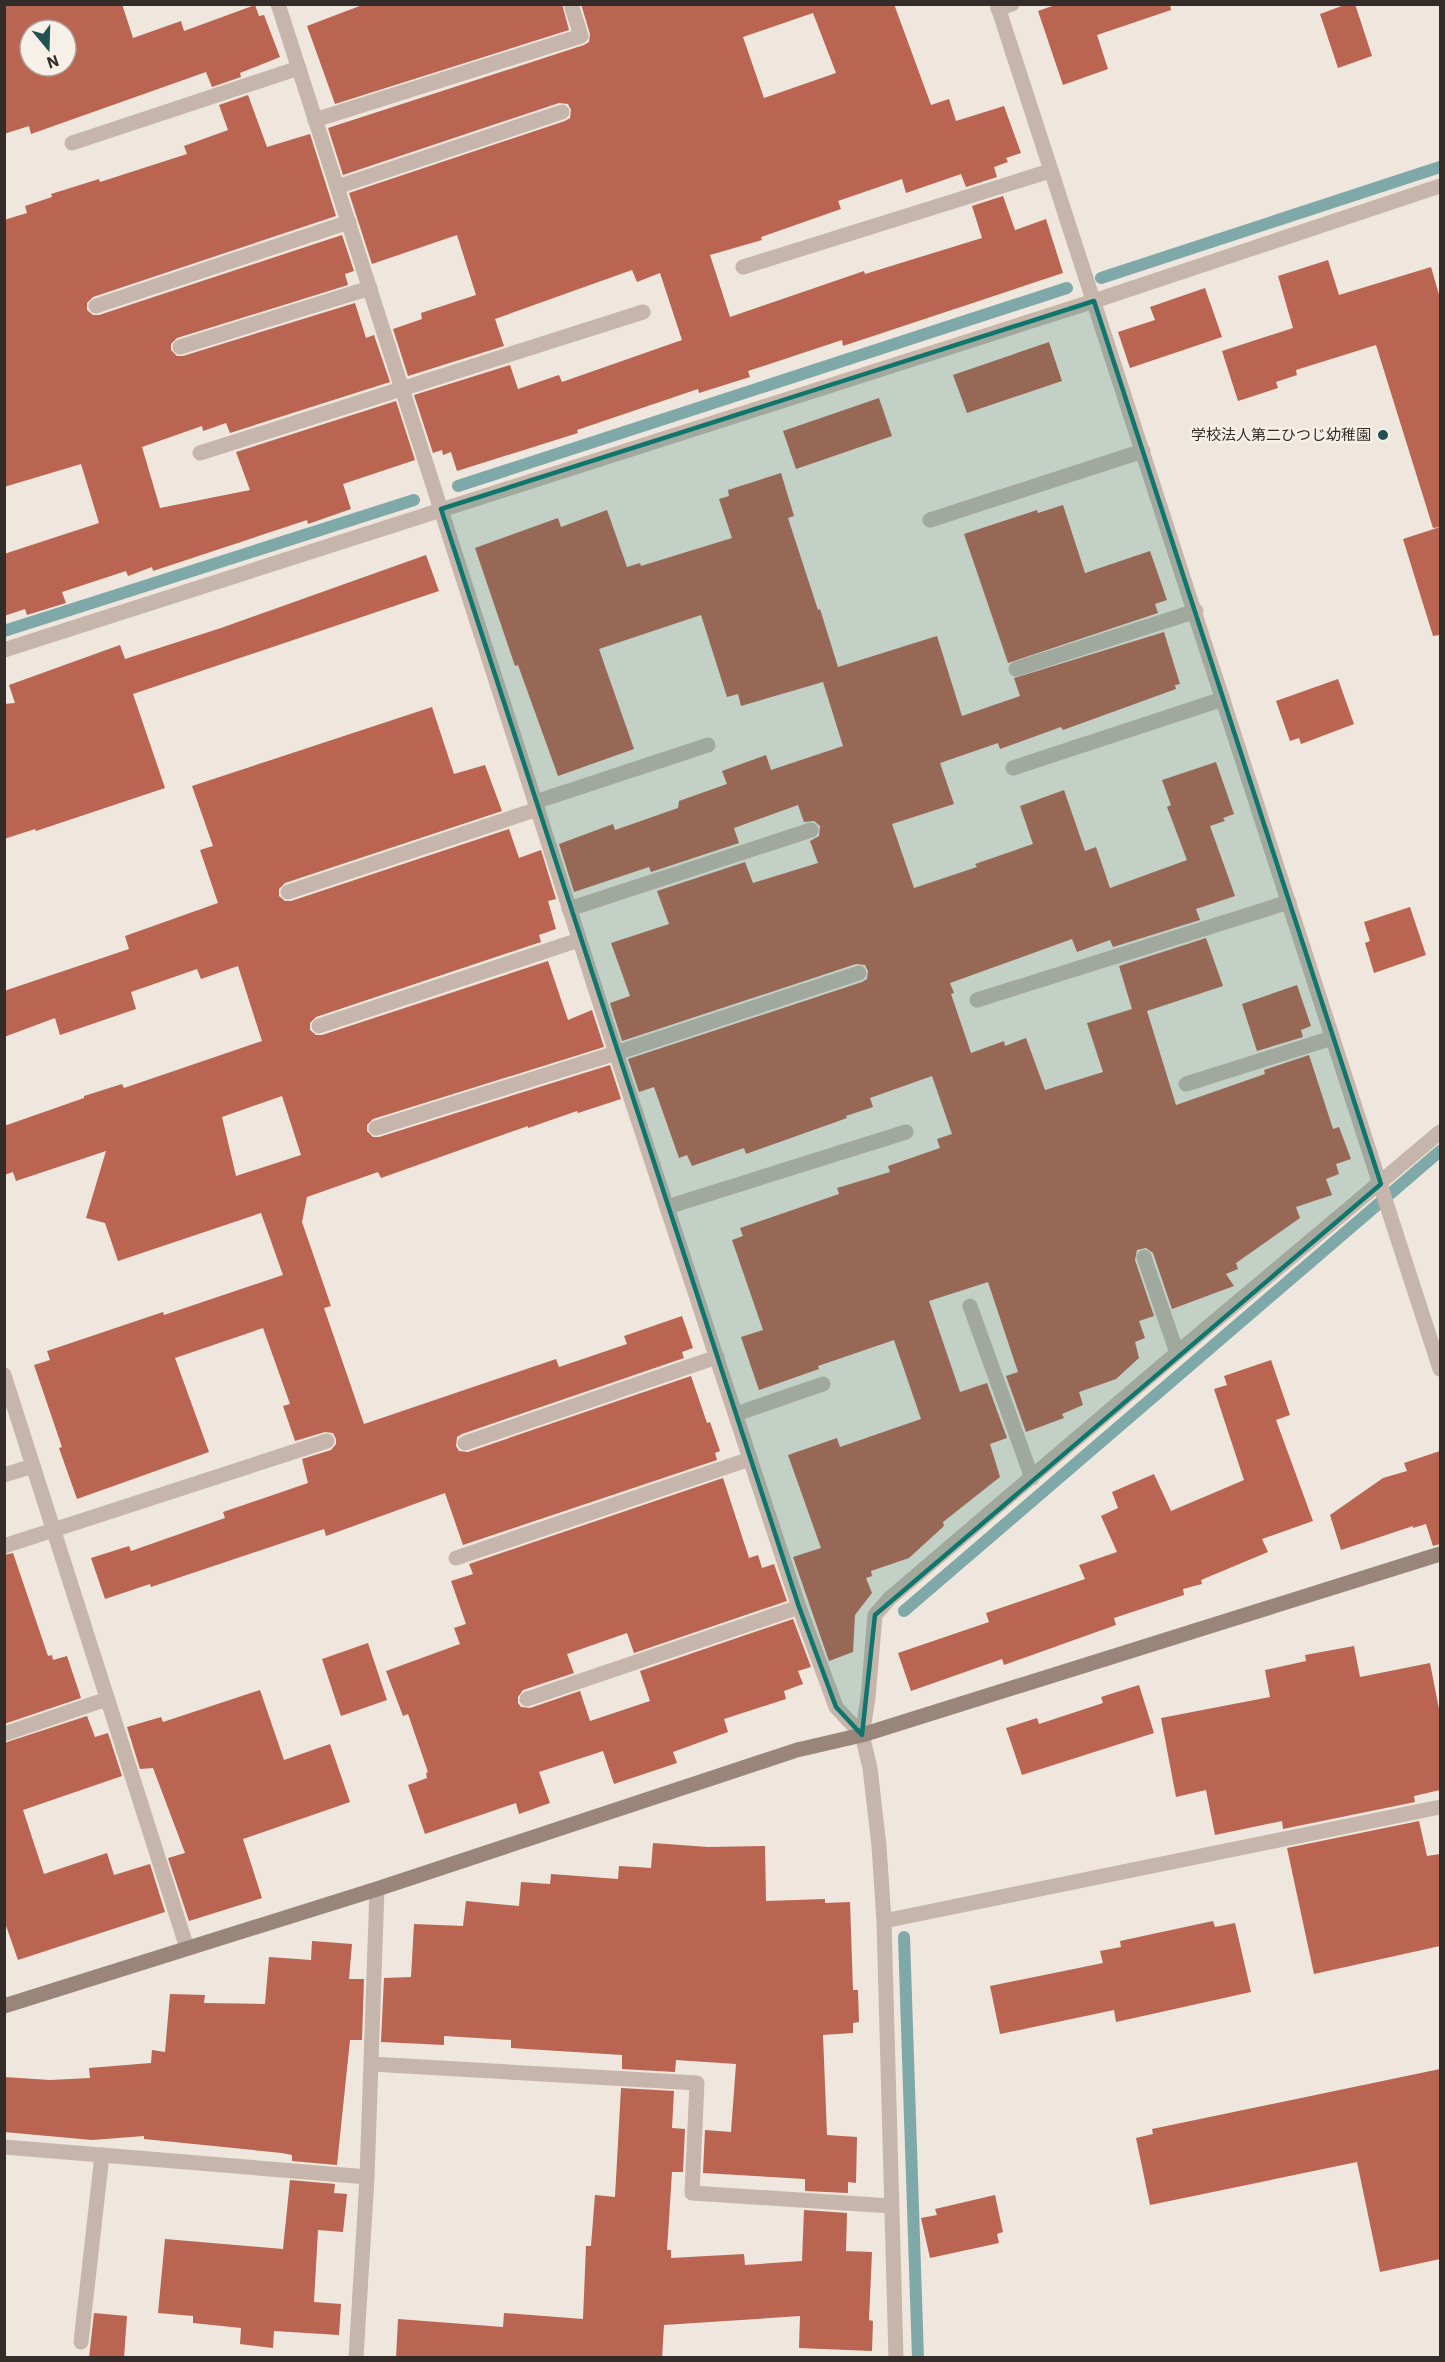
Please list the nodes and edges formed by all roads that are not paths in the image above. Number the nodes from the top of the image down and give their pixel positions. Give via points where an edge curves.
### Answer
1 (278, 4) edge
2 (571, 4) edge
3 (1002, 6) edge
4 (298, 68) junction
5 (562, 112) dead end
6 (315, 120) junction
7 (72, 143) dead end
8 (1050, 171) junction
9 (1440, 186) edge
10 (337, 187) junction
11 (349, 222) junction
12 (743, 267) dead end
13 (370, 288) junction
14 (1094, 301) junction
15 (96, 306) dead end
16 (643, 312) dead end
17 (180, 347) dead end
18 (403, 387) junction
19 (1143, 451) junction
20 (200, 453) dead end
21 (441, 509) junction
22 (930, 520) dead end
23 (1196, 611) junction
24 (4, 650) edge
25 (1016, 669) dead end
26 (1223, 699) junction
27 (708, 745) dead end
28 (1013, 768) dead end
29 (537, 806) junction
30 (811, 830) dead end
31 (288, 892) dead end
32 (1289, 902) junction
33 (569, 909) junction
34 (579, 940) junction
35 (859, 973) dead end
36 (977, 1000) dead end
37 (320, 1026) dead end
38 (1332, 1038) junction
39 (616, 1053) junction
40 (1186, 1084) dead end
41 (376, 1128) dead end
42 (906, 1132) dead end
43 (1440, 1132) edge
44 (1381, 1185) junction
45 (667, 1207) junction
46 (1144, 1257) dead end
47 (970, 1306) dead end
48 (1177, 1353) junction
49 (717, 1357) junction
50 (1440, 1370) edge
51 (4, 1375) edge
52 (823, 1384) dead end
53 (736, 1414) junction
54 (327, 1441) dead end
55 (465, 1443) dead end
56 (750, 1459) junction
57 (33, 1466) junction
58 (4, 1475) edge
59 (1032, 1478) junction
60 (53, 1529) junction
61 (4, 1546) edge
62 (1440, 1554) edge
63 (456, 1558) dead end
64 (799, 1607) junction
65 (107, 1699) junction
66 (527, 1699) dead end
67 (4, 1734) edge
68 (862, 1736) junction
69 (1440, 1807) edge
70 (377, 1889) junction
71 (884, 1921) junction
72 (187, 1948) junction
73 (4, 2006) edge
74 (371, 2064) junction
75 (4, 2147) edge
76 (102, 2155) junction
77 (367, 2177) junction
78 (891, 2205) junction
79 (81, 2342) dead end
80 (356, 2358) edge
81 (896, 2358) edge

1 - 4 street
2 - 6 street via 581,36
3 - 8 street
4 - 6 street
4 - 7 street
5 - 10 street
6 - 10 street
8 - 12 street
8 - 14 street
9 - 14 street
10 - 11 street
11 - 13 street
11 - 15 street
13 - 17 street
13 - 18 street
14 - 19 street
14 - 21 street
16 - 18 street
18 - 20 street
18 - 21 street
19 - 22 street
19 - 23 street
21 - 24 street
21 - 29 street
23 - 25 street
23 - 26 street
26 - 28 street
26 - 32 street
27 - 29 street
29 - 31 street
29 - 33 street
30 - 33 street
32 - 36 street
32 - 38 street
33 - 34 street
34 - 37 street
34 - 39 street
35 - 39 street
38 - 40 street
38 - 44 street
39 - 41 street
39 - 45 street
42 - 45 street
43 - 44 street
44 - 48 street
44 - 50 street
45 - 49 street
46 - 48 street
47 - 59 street
48 - 59 street
49 - 53 street
49 - 55 street
51 - 57 street
52 - 53 street
53 - 56 street
54 - 60 street
56 - 63 street
56 - 64 street
57 - 58 street
57 - 60 street
59 - 68 street via 874,1615
60 - 61 street
60 - 65 street
62 - 68 street
64 - 66 street
64 - 68 street via 836,1707
65 - 67 street
65 - 72 street
68 - 70 street via 775,1757
68 - 71 street via 870,1768
69 - 71 street
70 - 72 street
70 - 74 street
71 - 78 street
72 - 73 street
74 - 77 street
74 - 78 street via 697,2083 692,2193
75 - 76 street
76 - 77 street
76 - 79 street
77 - 80 street
78 - 81 street

